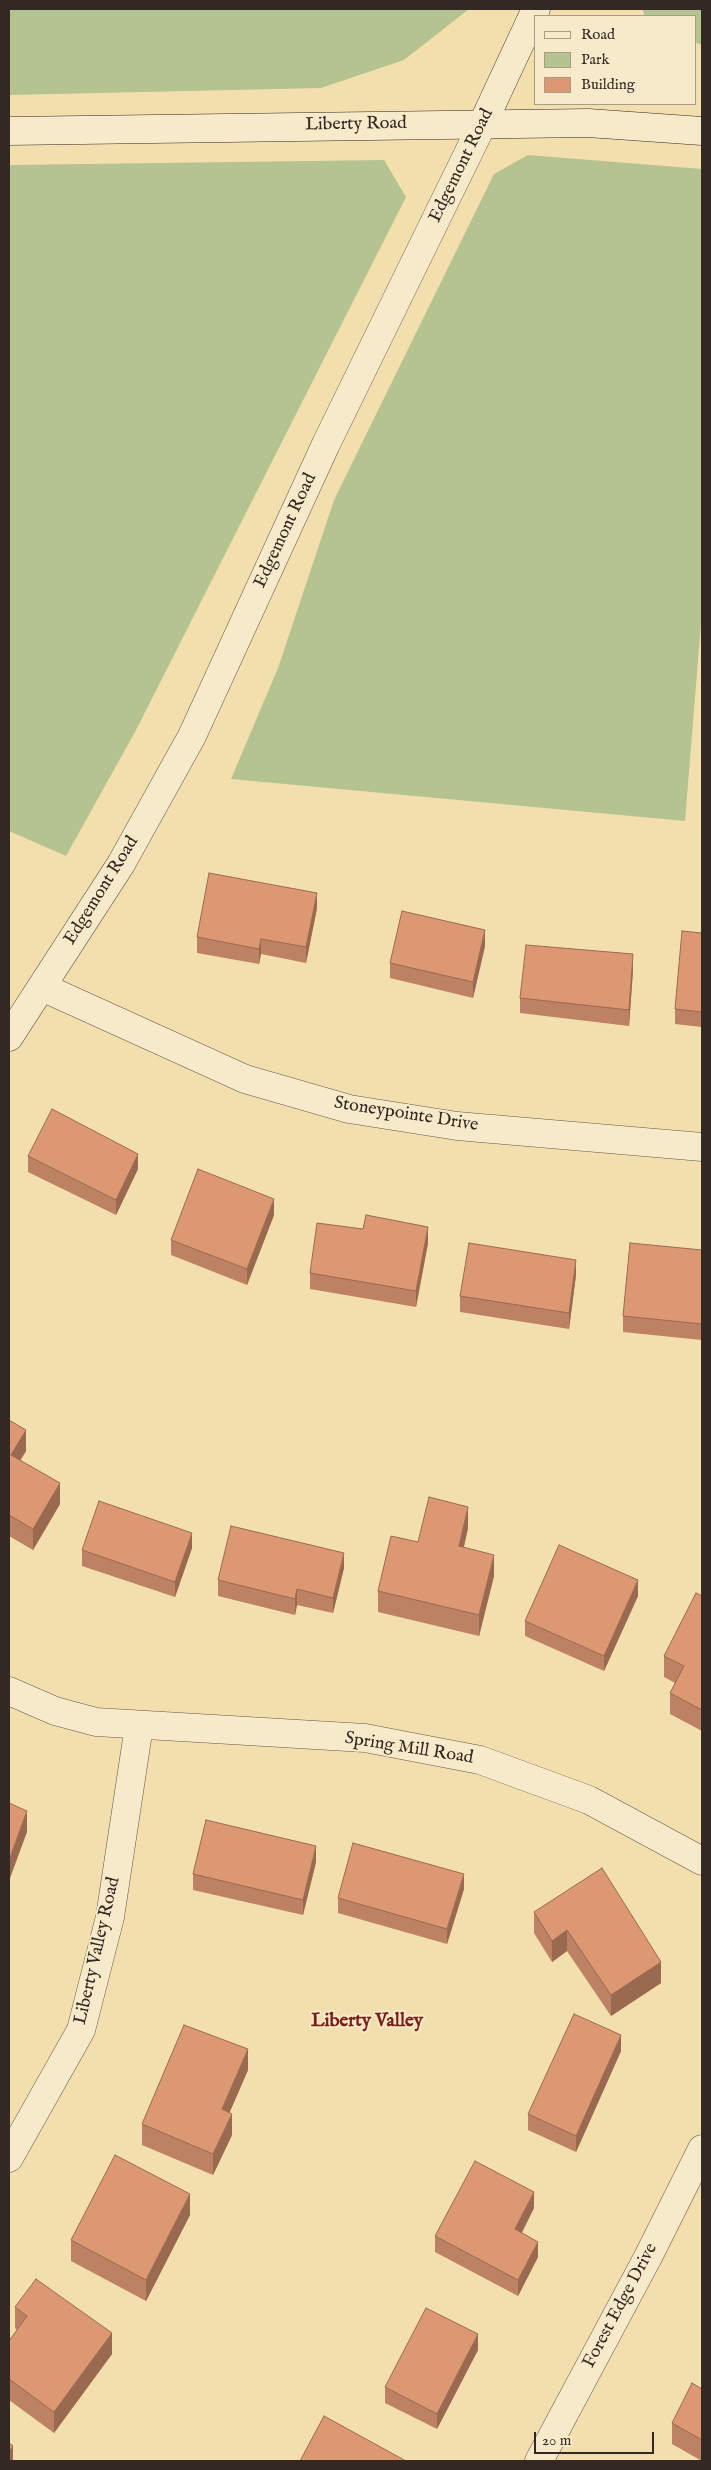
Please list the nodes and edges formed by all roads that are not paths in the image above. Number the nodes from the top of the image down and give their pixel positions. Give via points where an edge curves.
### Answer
1 (536, 9) edge
2 (483, 123) junction
3 (9, 131) edge
4 (702, 131) edge
5 (42, 987) junction
6 (9, 1037) edge
7 (702, 1147) edge
8 (9, 1691) edge
9 (139, 1726) junction
10 (702, 1861) edge
11 (702, 2149) edge
12 (9, 2158) edge
13 (538, 2461) edge

1 - 2 street, Edgemont Road
2 - 3 street, Liberty Road
2 - 4 street, Liberty Road via 588,123
2 - 5 street, Edgemont Road via 326,444 192,736 122,864
5 - 6 street, Edgemont Road
5 - 7 street, Stoneypointe Drive via 245,1079 349,1109 457,1126
8 - 9 street, Spring Mill Road via 55,1711 96,1722
9 - 10 street, Spring Mill Road via 365,1738 480,1760 589,1800
9 - 12 street, Liberty Valley Road via 110,1917 81,2030
11 - 13 street, Forest Edge Drive

